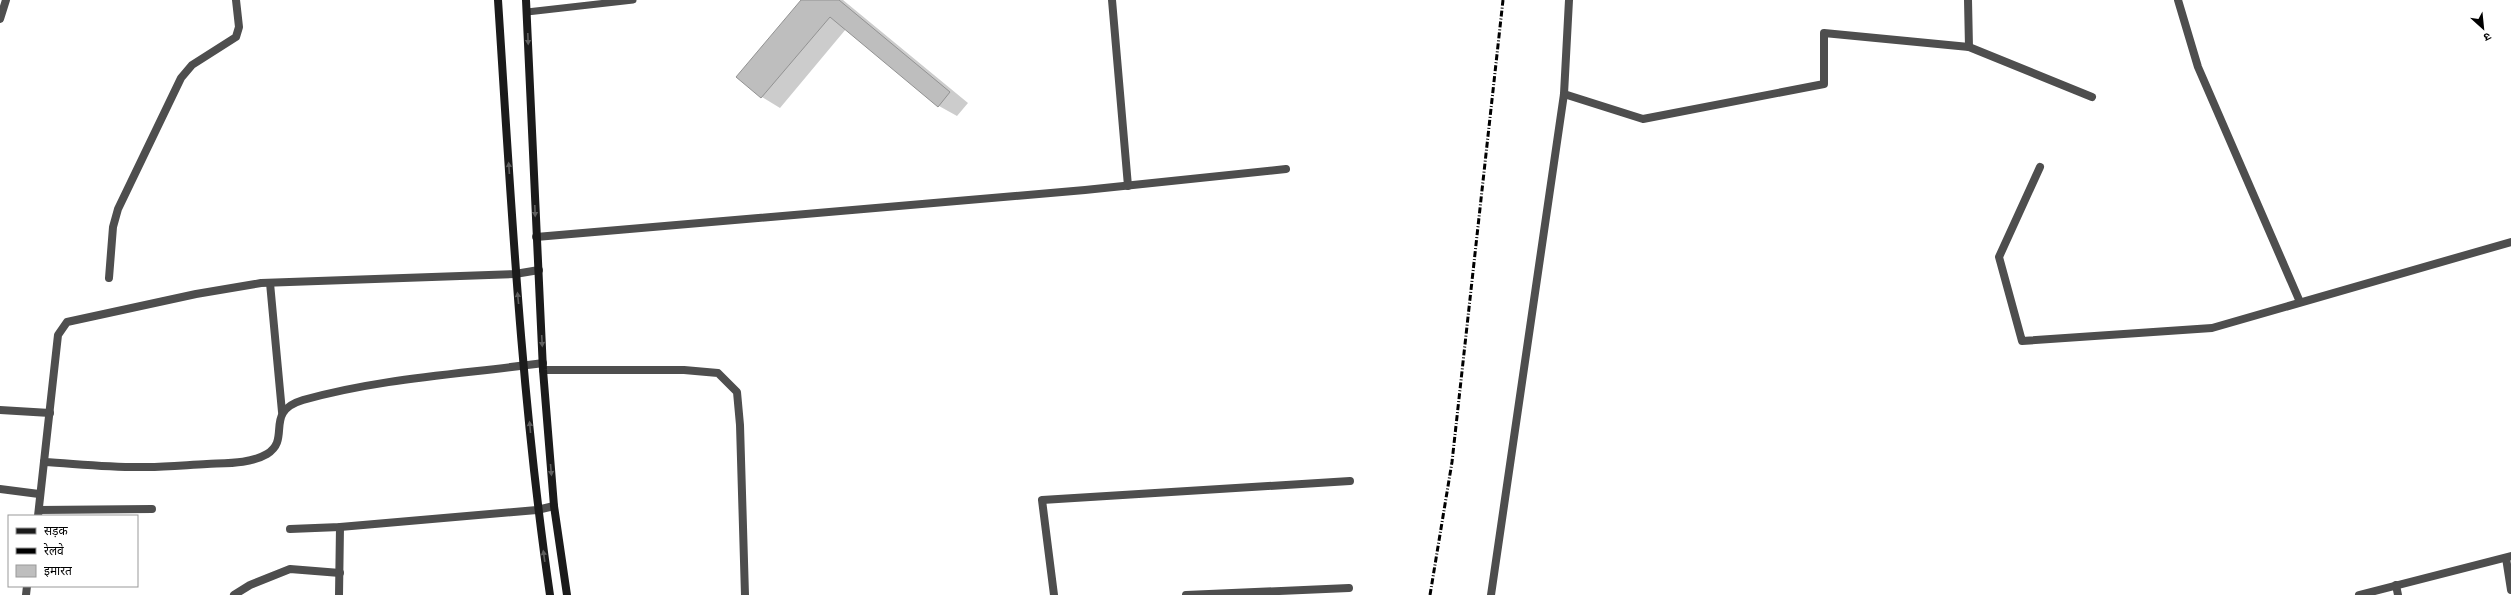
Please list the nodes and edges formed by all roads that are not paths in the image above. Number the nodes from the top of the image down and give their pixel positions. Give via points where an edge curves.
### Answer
1 (6, 0) edge
2 (236, 0) edge
3 (498, 0) edge
4 (526, 0) edge
5 (633, 0) edge
6 (1112, 0) edge
7 (1569, 0) edge
8 (1968, 0) edge
9 (2178, 0) edge
10 (527, 12) junction
11 (0, 19) edge
12 (1968, 47) junction
13 (1564, 94) junction
14 (2092, 97) dead end
15 (2040, 166) dead end
16 (1286, 169) dead end
17 (1128, 186) junction
18 (536, 236) junction
19 (2511, 242) edge
20 (539, 270) junction
21 (516, 274) junction
22 (109, 278) dead end
23 (270, 283) junction
24 (2300, 302) junction
25 (525, 365) junction
26 (543, 367) junction
27 (0, 410) edge
28 (282, 412) junction
29 (50, 414) junction
30 (44, 462) junction
31 (1350, 481) dead end
32 (0, 490) edge
33 (39, 494) junction
34 (554, 506) junction
35 (152, 509) dead end
36 (537, 510) junction
37 (39, 513) edge
38 (340, 527) junction
39 (290, 529) dead end
40 (2509, 557) edge
41 (340, 573) junction
42 (2396, 585) junction
43 (1349, 588) dead end
44 (2511, 590) edge
45 (234, 595) edge
46 (339, 595) edge
47 (550, 595) edge
48 (567, 595) edge
49 (745, 595) edge
50 (1054, 595) edge
51 (1186, 595) edge
52 (1491, 595) edge
53 (2359, 595) edge
54 (2398, 595) edge

1 - 11 street
2 - 22 street via 239,28 236,37 192,65 182,78 118,209 113,227
21 -> 3 main road
4 - 10 main road
5 - 10 lane
6 - 17 street
7 - 13 street
8 - 12 street
9 - 24 street via 2198,67
10 -> 18 main road
12 - 13 street via 1824,33 1824,84 1643,119
12 - 14 street
13 - 52 street
15 - 24 street via 2000,257 2022,341 2212,328
16 - 17 street
17 - 18 street
18 - 20 main road
19 - 24 street
20 - 21 street
20 -> 26 main road
21 - 23 street
25 -> 21 main road
23 - 28 street
23 - 29 street via 196,294 67,322 58,335
25 - 26 street
25 - 28 street via 338,391 289,405
36 -> 25 main road
26 -> 34 main road
26 - 49 street via 684,370 718,374 737,392
27 - 29 street
28 - 30 street via 278,441 274,450 265,456 243,462 145,467
29 - 30 street
30 - 33 street
31 - 50 street via 1042,500
32 - 33 street
33 - 37 street
34 - 36 street
34 - 48 main road
35 - 37 street
36 - 38 street
47 -> 36 main road
38 - 39 street
38 - 41 street
40 - 42 street
40 - 44 street
41 - 45 street via 290,569 250,585
41 - 46 street
42 - 53 street
42 - 54 street
43 - 51 street

